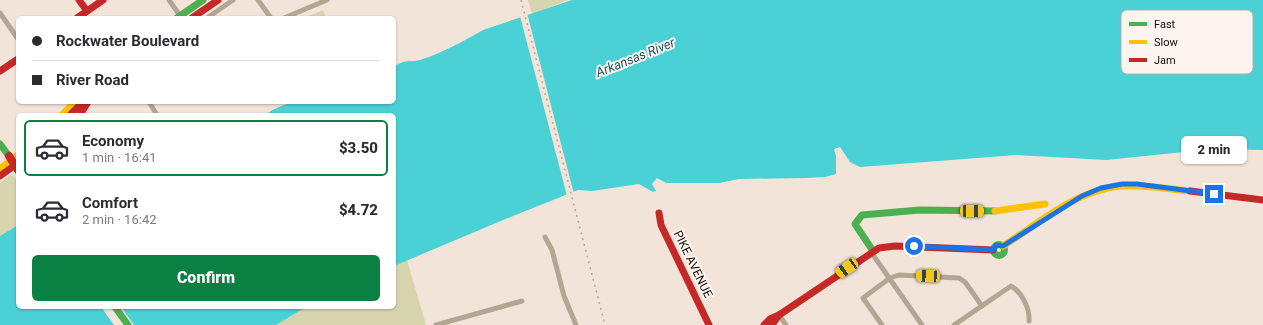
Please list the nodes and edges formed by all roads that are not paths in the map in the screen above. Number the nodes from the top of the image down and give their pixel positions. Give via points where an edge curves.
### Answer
1 (79, 0) edge
2 (103, 0) edge
3 (168, 0) edge
4 (203, 0) edge
5 (218, 0) edge
6 (233, 0) edge
7 (258, 0) edge
8 (327, 0) edge
9 (87, 11) junction
10 (0, 13) edge
11 (80, 16) edge
12 (178, 16) edge
13 (180, 16) edge
14 (195, 16) edge
15 (210, 16) edge
16 (270, 16) edge
17 (289, 16) edge
18 (16, 36) edge
19 (16, 60) edge
20 (0, 71) edge
21 (73, 104) edge
22 (81, 104) edge
23 (87, 104) edge
24 (150, 104) edge
25 (64, 113) edge
26 (72, 113) edge
27 (81, 113) edge
28 (156, 113) edge
29 (2, 147) edge
30 (16, 157) edge
31 (16, 164) edge
32 (16, 167) edge
33 (0, 169) edge
34 (0, 176) edge
35 (1263, 200) edge
36 (1045, 204) dead end
37 (659, 213) dead end
38 (545, 237) dead end
39 (872, 251) junction
40 (890, 278) junction
41 (522, 301) dead end
42 (982, 306) junction
43 (116, 309) edge
44 (779, 315) junction
45 (1029, 321) dead end
46 (128, 325) edge
47 (436, 325) edge
48 (576, 325) edge
49 (709, 325) edge
50 (764, 325) edge
51 (772, 325) edge
52 (786, 325) edge
53 (882, 325) edge
54 (922, 325) edge
55 (954, 325) edge

1 - 9 street
2 - 9 street
3 - 12 street
4 - 13 street
5 - 14 street
6 - 15 street
7 - 16 street
8 - 17 street
9 - 11 street
10 - 18 street
19 - 20 street
21 - 25 street
22 - 26 street
23 - 27 street
24 - 28 street
29 - 32 street, bridge
30 - 33 street
31 - 34 street
35 - 39 street via 1122,184 1101,188 1082,196 1003,246 996,245 993,250 895,246
36 - 39 street via 985,212 920,210 862,215 855,224
37 - 49 street, PIKE AVENUE via 661,225
38 - 48 street via 552,250 564,296
39 - 40 street
39 - 44 street
40 - 42 street via 899,275 959,278 965,282
40 - 53 street via 863,298
40 - 54 street
41 - 47 street
42 - 45 street via 1011,286 1021,295 1030,316
42 - 55 street
43 - 46 street
44 - 50 street
44 - 51 street
44 - 52 street

